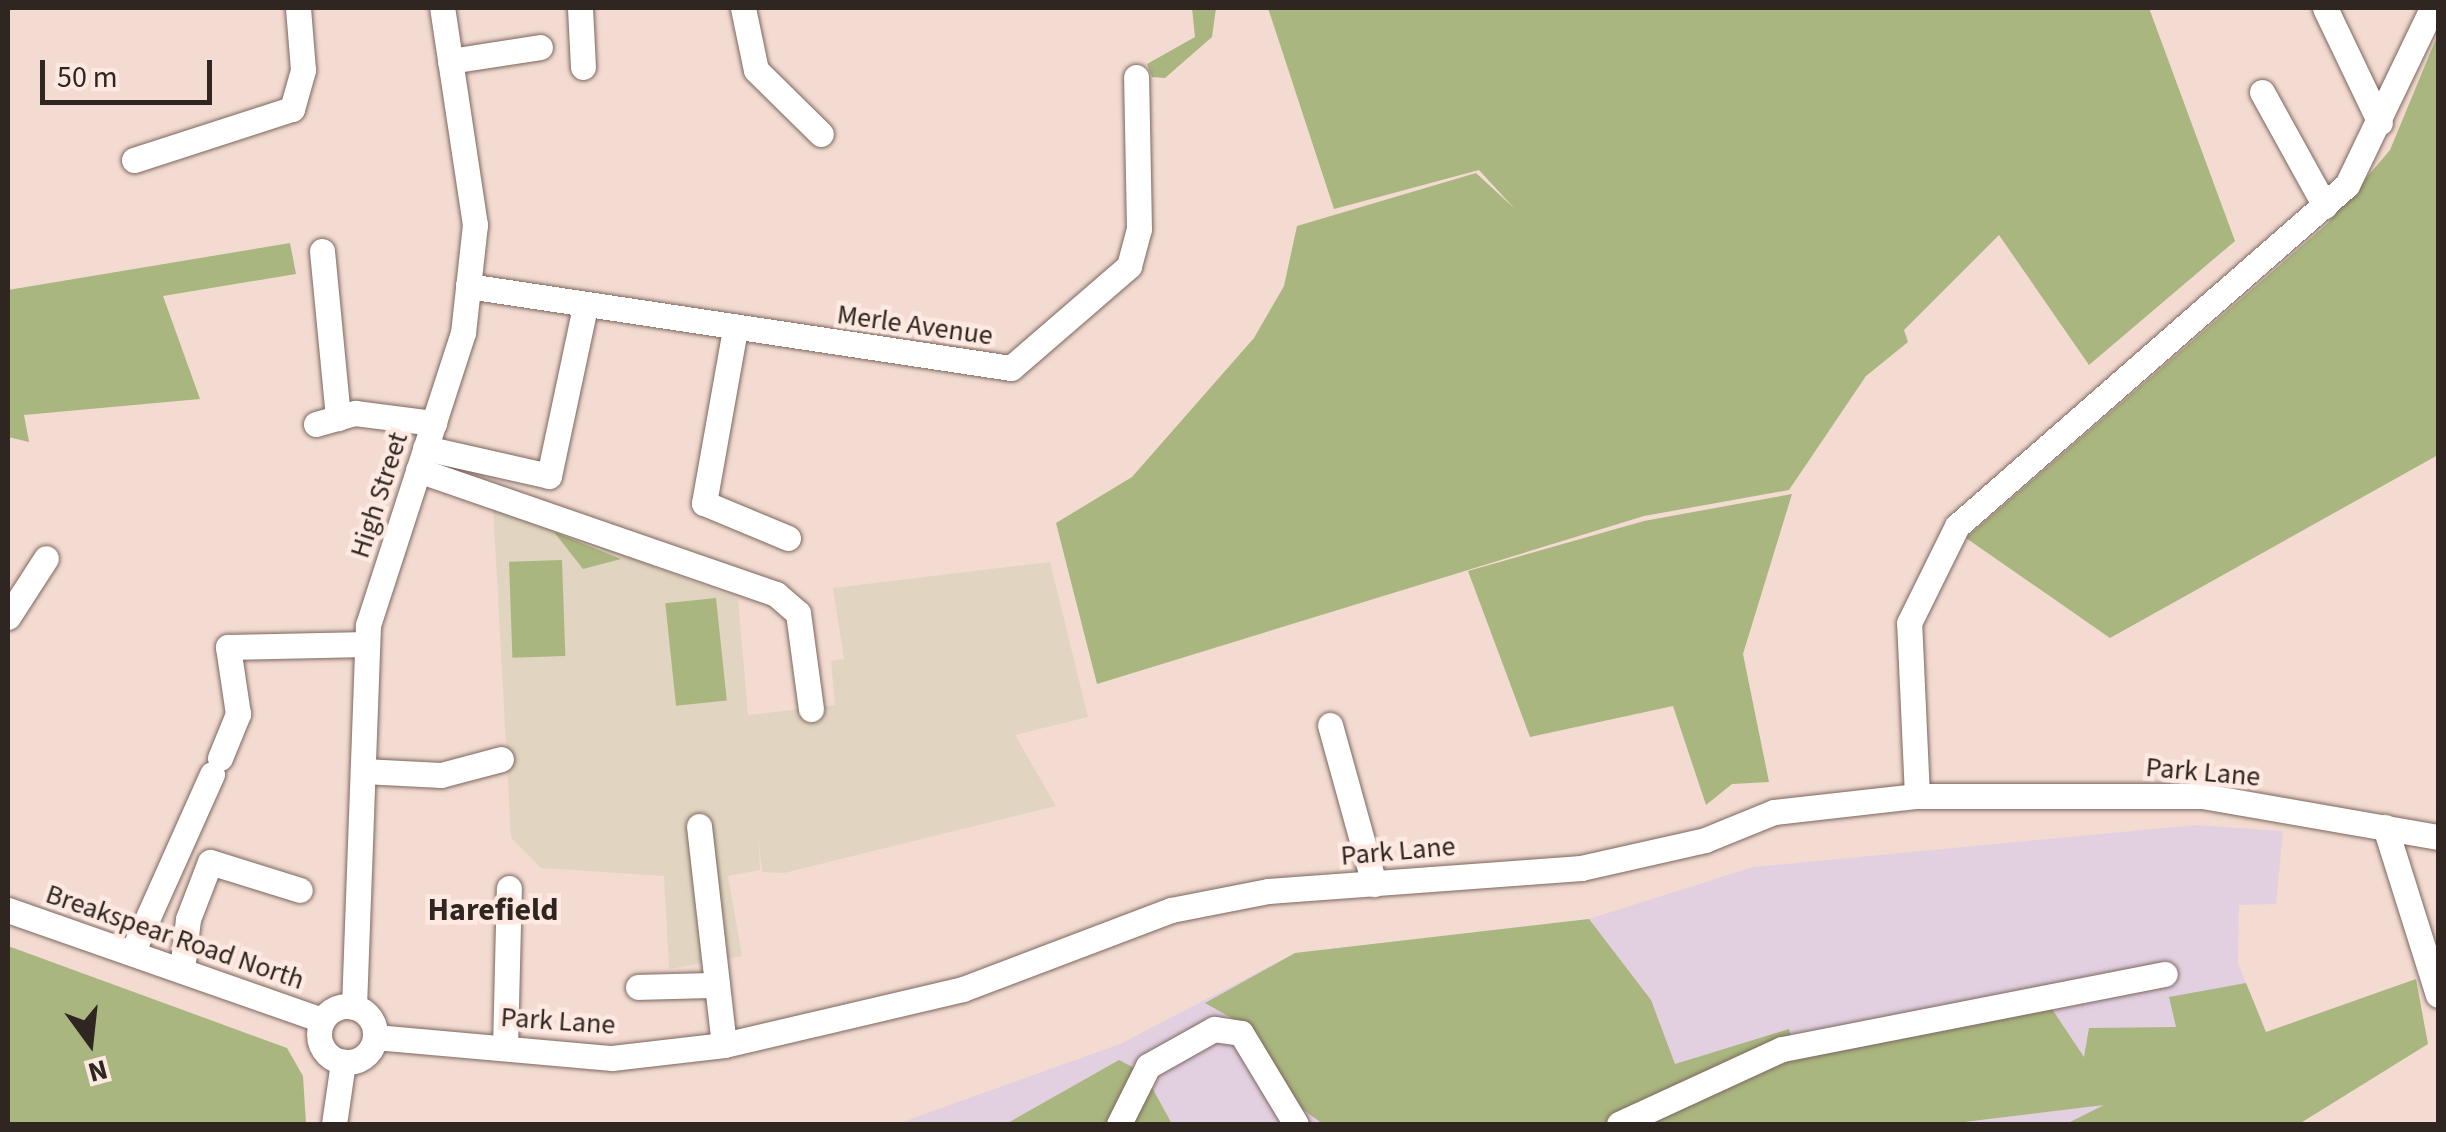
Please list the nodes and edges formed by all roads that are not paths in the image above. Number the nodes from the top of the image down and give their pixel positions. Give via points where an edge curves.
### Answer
1 (298, 8) edge
2 (442, 8) edge
3 (580, 8) edge
4 (743, 8) edge
5 (2325, 8) edge
6 (2432, 8) edge
7 (540, 47) dead end
8 (450, 61) junction
9 (583, 68) dead end
10 (1136, 77) dead end
11 (2262, 92) dead end
12 (2380, 123) junction
13 (821, 134) dead end
14 (134, 160) dead end
15 (2325, 206) junction
16 (322, 251) dead end
17 (468, 286) junction
18 (585, 306) junction
19 (735, 329) junction
20 (434, 423) junction
21 (422, 459) junction
22 (788, 538) dead end
23 (46, 558) dead end
24 (8, 617) edge
25 (367, 644) junction
26 (810, 709) dead end
27 (1330, 725) dead end
28 (501, 760) dead end
29 (362, 770) junction
30 (1917, 796) junction
31 (699, 826) dead end
32 (2385, 827) junction
33 (2438, 836) edge
34 (1374, 884) junction
35 (509, 888) dead end
36 (300, 890) dead end
37 (8, 910) edge
38 (132, 953) junction
39 (182, 970) junction
40 (2165, 974) dead end
41 (717, 985) junction
42 (638, 987) dead end
43 (2438, 995) edge
44 (354, 1007) junction
45 (322, 1020) junction
46 (375, 1037) junction
47 (724, 1045) junction
48 (505, 1048) junction
49 (343, 1062) junction
50 (334, 1124) edge
51 (1119, 1124) edge
52 (1296, 1124) edge
53 (1618, 1124) edge

1 - 14 street via 303,70 292,109
2 - 8 street, High Street
3 - 9 street
4 - 13 street via 756,70
5 - 12 street
6 - 12 street
7 - 8 street
8 - 17 street, High Street via 475,225
10 - 19 street, Merle Avenue via 1136,247 1118,279 1022,363 996,368
11 - 15 street
12 - 15 street
15 - 30 street via 1957,526 1908,622
16 - 20 street via 327,421
17 - 18 street, Merle Avenue
17 - 20 street, High Street
18 - 19 street, Merle Avenue
18 - 21 street via 549,476
19 - 22 street via 704,504
20 - 21 street, High Street
21 - 25 street, High Street
21 - 26 street via 790,602
23 - 24 street
25 - 29 street, High Street
25 - 38 street via 228,646 238,714
27 - 34 street
28 - 29 street via 441,775
29 - 44 street, High Street
30 - 32 street, Park Lane via 2203,796
30 - 34 street, Park Lane via 1774,812 1704,840 1581,868
31 - 41 street
32 - 33 street, Park Lane
32 - 43 street
34 - 47 street, Park Lane via 1171,910 963,989
35 - 48 street
36 - 39 street via 210,862
37 - 38 street, Breakspear Road North
38 - 39 street, Breakspear Road North
39 - 45 street, Breakspear Road North
40 - 53 street via 1782,1049
41 - 42 street
41 - 47 street
44 - 45 street
44 - 46 street
45 - 49 street via 322,1046
46 - 48 street, Park Lane
46 - 49 street via 360,1059
47 - 48 street, Park Lane via 612,1058
49 - 50 street
51 - 52 street via 1148,1066 1214,1029 1241,1034

